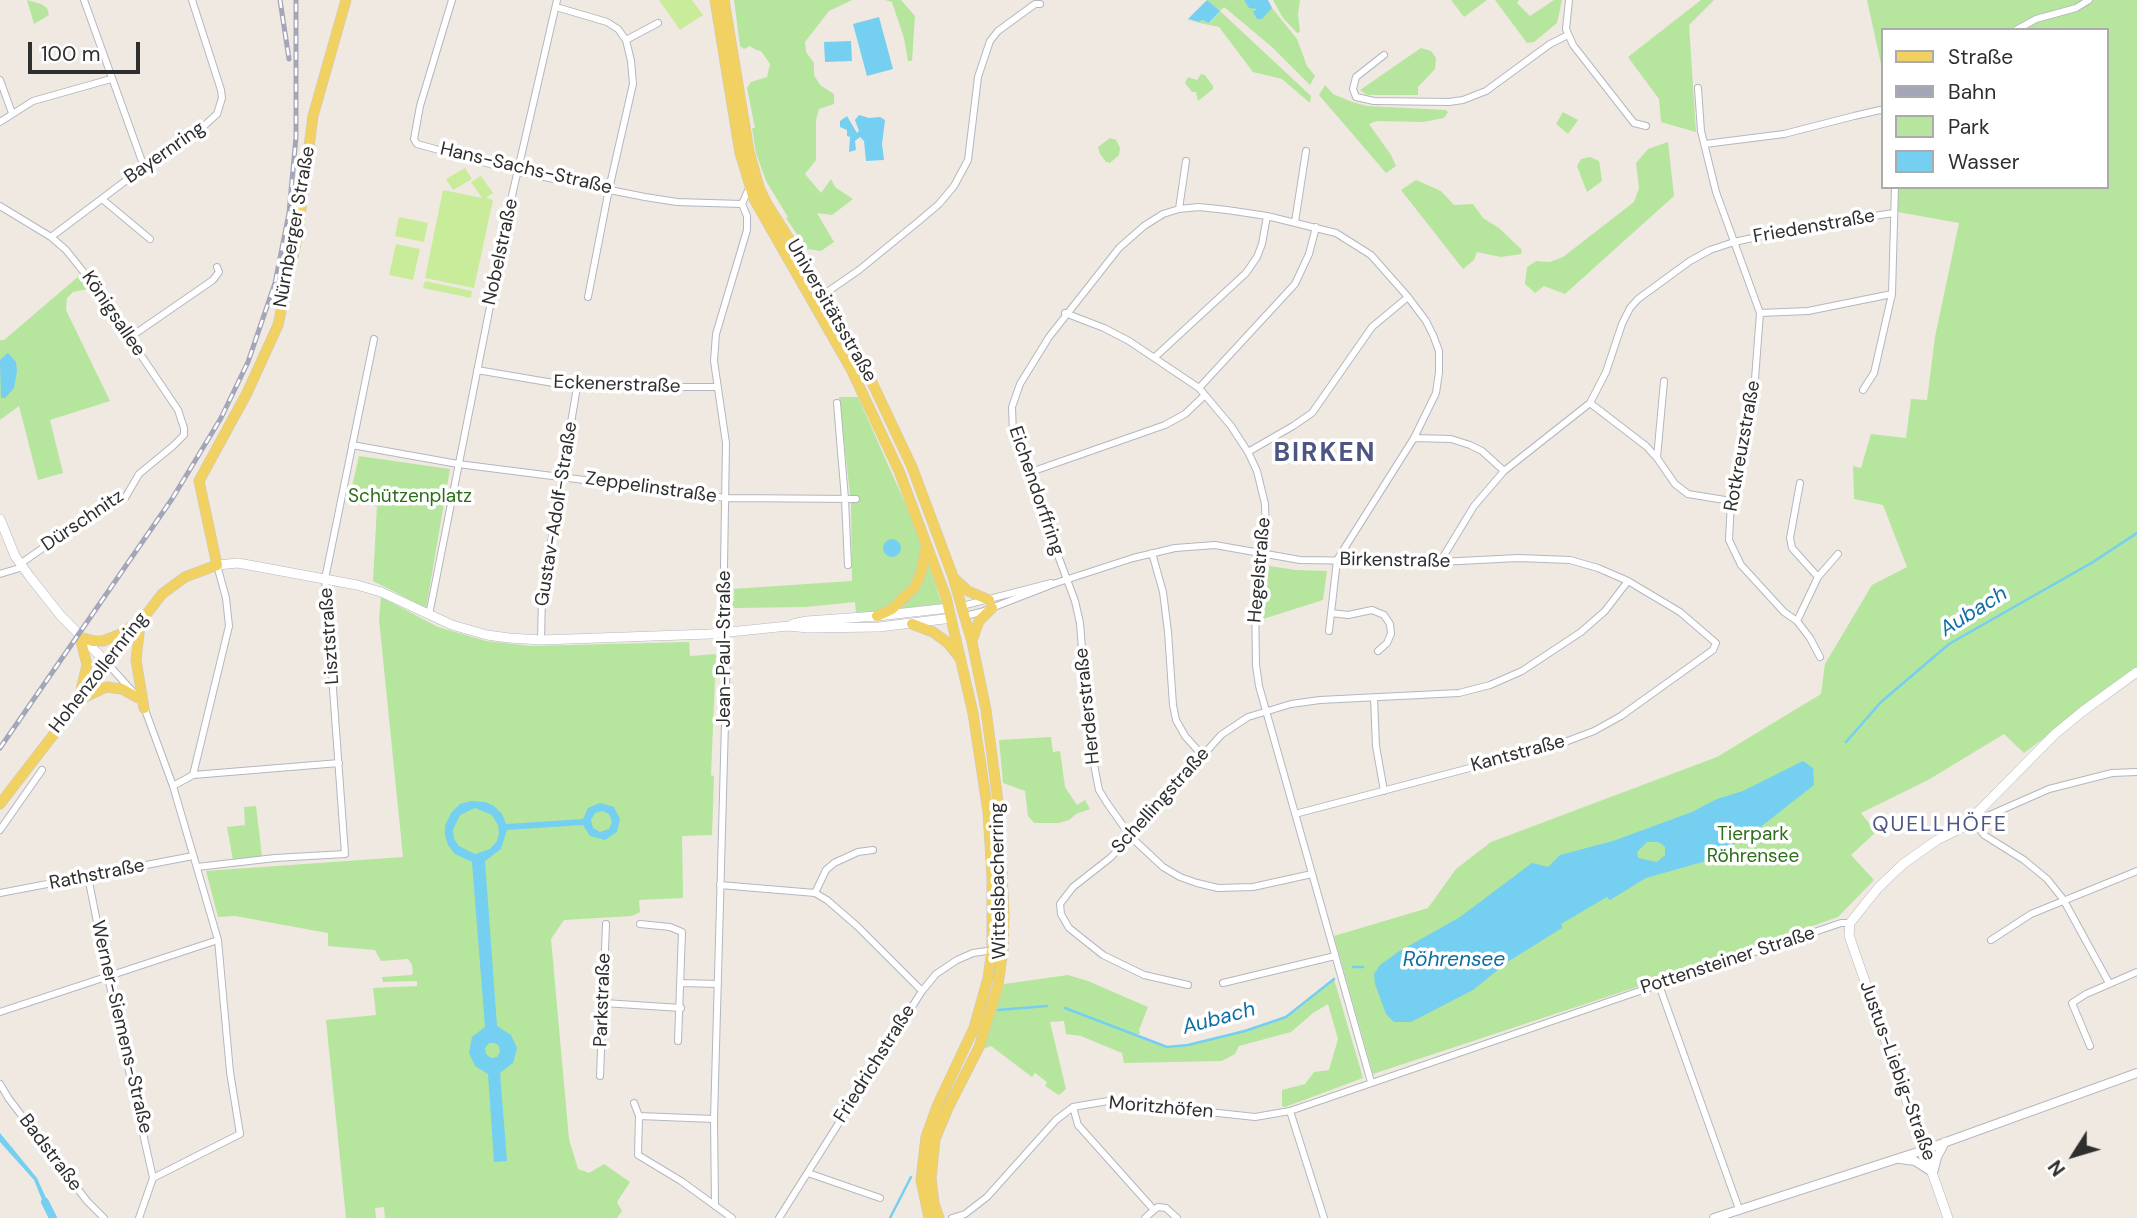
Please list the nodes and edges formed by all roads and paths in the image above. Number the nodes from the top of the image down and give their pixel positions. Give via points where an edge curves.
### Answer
1 (83, 0) edge
2 (192, 0) edge
3 (346, 0) edge
4 (452, 0) edge
5 (715, 0) edge
6 (724, 0) edge
7 (1569, 0) edge
8 (2089, 0) edge
9 (556, 3) edge
10 (1040, 4) dead end
11 (658, 23) dead end
12 (2020, 28) edge
13 (1568, 35) junction
14 (626, 40) junction
15 (1384, 55) dead end
16 (111, 79) junction
17 (0, 80) edge
18 (1698, 89) dead end
19 (1882, 111) edge
20 (12, 113) junction
21 (0, 122) edge
22 (1646, 126) dead end
23 (1705, 144) junction
24 (1306, 151) dead end
25 (1186, 161) dead end
26 (144, 167) junction
27 (519, 172) junction
28 (750, 186) junction
29 (609, 188) junction
30 (1895, 189) edge
31 (102, 199) junction
32 (742, 204) junction
33 (0, 207) edge
34 (1179, 209) junction
35 (1894, 213) junction
36 (1267, 216) junction
37 (1295, 222) junction
38 (1316, 227) junction
39 (51, 237) junction
40 (150, 239) dead end
41 (1734, 242) junction
42 (217, 267) dead end
43 (824, 294) junction
44 (1892, 294) junction
45 (1408, 297) junction
46 (588, 298) dead end
47 (814, 301) junction
48 (1065, 313) junction
49 (1760, 313) junction
50 (128, 338) junction
51 (374, 339) dead end
52 (1155, 357) junction
53 (477, 370) junction
54 (1664, 381) dead end
55 (577, 387) junction
56 (717, 387) junction
57 (1199, 388) junction
58 (1863, 390) dead end
59 (1206, 395) junction
60 (1590, 402) junction
61 (837, 403) dead end
62 (1414, 438) junction
63 (352, 445) junction
64 (173, 446) joint
65 (1248, 452) junction
66 (1657, 458) junction
67 (458, 464) junction
68 (1504, 471) junction
69 (1028, 473) junction
70 (561, 476) junction
71 (1800, 482) dead end
72 (726, 498) junction
73 (845, 499) junction
74 (856, 499) dead end
75 (1731, 501) junction
76 (0, 519) edge
77 (926, 538) junction
78 (1152, 553) junction
79 (1264, 554) junction
80 (1838, 554) dead end
81 (1337, 560) junction
82 (1440, 562) junction
83 (21, 565) junction
84 (217, 565) junction
85 (848, 565) dead end
86 (952, 574) junction
87 (0, 575) edge
88 (1818, 577) junction
89 (325, 579) junction
90 (1067, 579) junction
91 (1628, 581) junction
92 (990, 604) junction
93 (963, 611) junction
94 (950, 613) junction
95 (1331, 613) junction
96 (429, 615) junction
97 (143, 617) junction
98 (877, 617) junction
99 (1797, 621) junction
100 (912, 624) junction
101 (788, 626) junction
102 (1329, 631) dead end
103 (726, 632) junction
104 (80, 637) junction
105 (541, 640) junction
106 (972, 642) junction
107 (1716, 643) joint
108 (1378, 651) dead end
109 (1819, 657) dead end
110 (962, 662) junction
111 (107, 663) junction
112 (2137, 672) edge
113 (138, 698) junction
114 (1374, 698) junction
115 (74, 706) junction
116 (144, 708) junction
117 (1266, 711) junction
118 (1202, 755) junction
119 (339, 763) junction
120 (42, 770) dead end
121 (2137, 772) edge
122 (193, 775) junction
123 (173, 786) junction
124 (1384, 791) junction
125 (0, 804) edge
126 (1295, 814) junction
127 (1974, 822) junction
128 (0, 830) edge
129 (1130, 837) junction
130 (873, 850) dead end
131 (193, 856) junction
132 (197, 867) junction
133 (2137, 871) edge
134 (1312, 874) junction
135 (88, 877) junction
136 (720, 885) junction
137 (0, 893) edge
138 (815, 893) junction
139 (2063, 899) junction
140 (1850, 923) junction
141 (606, 924) dead end
142 (640, 924) dead end
143 (218, 940) junction
144 (1991, 940) dead end
145 (997, 950) junction
146 (1335, 956) junction
147 (2137, 972) edge
148 (108, 977) junction
149 (681, 983) junction
150 (1223, 983) dead end
151 (2109, 983) junction
152 (718, 984) junction
153 (1188, 985) dead end
154 (1659, 985) junction
155 (922, 991) junction
156 (604, 1003) junction
157 (681, 1007) junction
158 (0, 1012) edge
159 (678, 1041) dead end
160 (2090, 1046) dead end
161 (2137, 1073) edge
162 (600, 1076) dead end
163 (1371, 1082) junction
164 (0, 1084) edge
165 (634, 1103) dead end
166 (1073, 1107) junction
167 (1290, 1111) junction
168 (639, 1116) junction
169 (714, 1119) junction
170 (1945, 1142) junction
171 (1924, 1150) junction
172 (1893, 1159) junction
173 (808, 1173) junction
174 (1933, 1173) junction
175 (153, 1178) junction
176 (880, 1198) dead end
177 (715, 1206) junction
178 (1739, 1209) junction
179 (1154, 1210) junction
180 (104, 1218) edge
181 (139, 1218) edge
182 (732, 1218) edge
183 (779, 1218) edge
184 (929, 1218) edge
185 (939, 1218) edge
186 (952, 1218) edge
187 (1145, 1218) edge
188 (1177, 1218) edge
189 (1324, 1218) edge
190 (1714, 1218) edge
191 (1948, 1218) edge

1 - 16 street
2 - 26 street, Bayernring via 222,98 212,120
3 - 84 main road, Nürnberger Straße via 313,116 297,238 278,324 199,481
4 - 27 street, Hans-Sachs-Straße via 414,139 417,144
5 - 28 main road, Universitätsstraße
6 - 43 main road, Universitätsstraße via 752,167 767,204
7 - 13 street
8 - 12 street
9 - 14 street via 607,22
9 - 27 street, Nobelstraße
10 - 43 street via 989,41 978,77 968,160 954,186 919,221
11 - 14 street
13 - 15 street via 1486,91 1449,102 1356,97 1356,78
13 - 22 street via 1633,123
14 - 29 street via 633,84
16 - 20 street via 33,101
16 - 26 street
17 - 20 street
18 - 23 street, Friedenstraße
19 - 23 street via 1784,134
20 - 21 street
23 - 41 street, Friedenstraße
24 - 37 street
25 - 34 street
26 - 31 street, Bayernring
27 - 29 street, Hans-Sachs-Straße
27 - 53 street, Nobelstraße
28 - 32 street, Jean-Paul-Straße
28 - 47 main road, Universitätsstraße
29 - 32 street, Hans-Sachs-Straße via 677,202
29 - 46 street
30 - 35 street
31 - 39 street, Bayernring
31 - 40 street
32 - 56 street, Jean-Paul-Straße via 747,230 716,334
33 - 39 street, Königsallee
34 - 36 street, Eichendorffring via 1199,207
34 - 48 street, Eichendorffring via 1131,235
35 - 41 street, Friedenstraße
35 - 44 street
36 - 37 street, Eichendorffring
36 - 52 street via 1259,251 1246,273
37 - 38 street, Eichendorffring
38 - 45 street, Eichendorffring via 1348,238 1371,255
38 - 57 street via 1296,284
39 - 50 street, Königsallee via 81,268
41 - 49 street, Rotkreuzstraße
41 - 60 street, Friedenstraße via 1690,261 1638,299
42 - 50 street via 213,280
43 - 47 street
43 - 86 main road, Universitätsstraße via 895,427
44 - 49 street via 1808,311
44 - 58 street via 1874,373
45 - 62 street, Eichendorffring via 1433,335 1439,362 1436,393
45 - 65 street via 1372,327 1312,413
47 - 77 main road, Universitätsstraße via 851,369
48 - 52 street, Hegelstraße via 1104,328
48 - 69 street, Eichendorffring via 1020,384 1012,407 1013,435
49 - 75 street, Rotkreuzstraße via 1754,392
50 - 64 street, Königsallee via 178,410 184,435
51 - 63 street, Lisztstraße
52 - 57 street, Hegelstraße
53 - 55 street, Eckenerstraße
53 - 67 street, Nobelstraße
54 - 66 street
55 - 56 street, Eckenerstraße
55 - 70 street, Gustav-Adolf-Straße
56 - 72 street, Jean-Paul-Straße via 726,443
57 - 59 street, Hegelstraße
59 - 65 street, Hegelstraße
59 - 69 street via 1166,425
60 - 66 street
60 - 68 street, Friedenstraße
61 - 73 street
62 - 68 street via 1470,444
62 - 81 street, Eichendorffring
63 - 67 street
63 - 89 street, Lisztstraße
64 - 83 street, Dürschnitz via 139,474 125,498
65 - 79 street, Hegelstraße via 1265,504
66 - 75 street via 1688,494
67 - 70 street, Zeppelinstraße
67 - 96 street
68 - 82 street, Friedenstraße via 1474,506
69 - 90 street, Eichendorffring
70 - 72 street, Zeppelinstraße
70 - 105 street, Gustav-Adolf-Straße via 542,596
71 - 88 street via 1790,538 1792,548
72 - 73 street, Zeppelinstraße
72 - 103 street, Jean-Paul-Straße
73 - 74 street, Zeppelinstraße
73 - 85 street
75 - 99 street, Rotkreuzstraße via 1729,540 1741,565
76 - 83 main road
77 - 94 main road, Universitätsstraße
77 - 98 main road via 926,554 915,587
78 - 79 street, Birkenstraße via 1215,545
78 - 90 street, Birkenstraße
78 - 118 street via 1163,592 1176,720
79 - 81 street, Birkenstraße
79 - 117 street, Hegelstraße via 1255,595 1255,625 1256,665
80 - 88 street
81 - 82 street, Birkenstraße
81 - 95 street
82 - 91 street, Birkenstraße via 1570,560
83 - 87 street, Dürschnitz
83 - 104 main road
84 - 89 main road via 238,563
84 - 97 main road, Hohenzollernring via 172,584
84 - 122 street via 229,626
86 - 92 main road via 964,589
86 - 93 main road, Universitätsstraße
88 - 99 street
89 - 96 main road via 381,592
89 - 119 street, Lisztstraße
90 - 92 street, Birkenstraße
90 - 129 street, Herderstraße via 1080,623 1089,739 1099,790
91 - 107 street, Birkenstraße via 1680,612
91 - 114 street, Schellingstraße via 1581,632 1506,678 1459,693
92 - 93 street, Birkenstraße
92 - 106 main road
93 - 94 main road
93 - 106 main road, Wittelsbacherring
94 - 98 main road
94 - 100 main road
94 - 110 main road, Wittelsbacherring
95 - 102 street
95 - 108 street via 1372,610 1384,615 1391,634
96 - 105 main road via 488,635
97 - 104 main road via 112,638 93,641
97 - 111 main road, Hohenzollernring
97 - 116 main road via 136,652
98 - 101 main road
99 - 109 street
100 - 101 main road
100 - 110 main road via 948,643
101 - 103 main road
103 - 105 main road
103 - 136 street, Jean-Paul-Straße
104 - 111 main road
104 - 115 main road via 87,665
106 - 145 main road, Wittelsbacherring via 999,809 1004,914
107 - 124 street, Kantstraße via 1704,657 1594,730 1557,745
110 - 145 main road, Wittelsbacherring via 988,812
111 - 113 street
111 - 115 main road, Hohenzollernring
112 - 127 main road via 2055,734 1976,814
113 - 115 main road via 106,687
113 - 116 street
114 - 117 street, Schellingstraße via 1320,700
114 - 124 street
115 - 125 main road, Hohenzollernring
116 - 123 street
117 - 118 street, Schellingstraße via 1234,724
117 - 126 street, Hegelstraße
118 - 129 street, Schellingstraße
119 - 122 street
119 - 132 street, Lisztstraße via 345,854
120 - 128 street
121 - 127 street via 2112,773 2049,789
122 - 123 street
123 - 131 street
124 - 126 street, Kantstraße
126 - 134 street, Hegelstraße
127 - 139 street via 1984,835 2047,879
127 - 140 main road via 1910,858
129 - 134 street, Herderstraße via 1172,872 1218,888 1264,886
129 - 153 street, Schellingstraße via 1073,887 1062,900 1061,914 1069,928 1102,955 1144,975
130 - 138 street via 834,863
131 - 132 street
131 - 135 street, Rathstraße
132 - 143 street
133 - 139 street
134 - 146 street, Hegelstraße
135 - 137 street, Rathstraße
135 - 148 street, Werner-Siemens-Straße
136 - 138 street
136 - 152 street, Jean-Paul-Straße
138 - 155 street via 857,926
139 - 144 street
139 - 151 street
140 - 154 street, Pottensteiner Straße
140 - 171 main road, Justus-Liebig-Straße via 1849,935
141 - 156 street, Parkstraße
142 - 149 street via 682,932
143 - 148 street
143 - 175 street via 240,1134
145 - 155 street, Friedrichstraße via 957,960
145 - 184 main road, Wittelsbacherring via 974,1028 926,1137 921,1180
145 - 185 main road, Wittelsbacherring via 1000,976 979,1047 935,1139 931,1186
146 - 150 street
146 - 163 street, Hegelstraße
147 - 151 street
148 - 158 street
148 - 175 street, Werner-Siemens-Straße
149 - 152 street
149 - 157 street
151 - 160 street via 2072,1003
152 - 169 street, Jean-Paul-Straße
154 - 163 street, Pottensteiner Straße
154 - 178 street
155 - 173 street, Friedrichstraße
156 - 157 street
156 - 162 street, Parkstraße
157 - 159 street
161 - 170 street
163 - 167 street, Pottensteiner Straße
164 - 180 street, Badstraße
165 - 168 street
166 - 167 street, Moritzhöfen via 1108,1101 1255,1117
166 - 179 street via 1078,1125
166 - 186 street via 983,1201
167 - 189 street
168 - 169 street
168 - 177 street via 638,1155
169 - 177 street, Jean-Paul-Straße
170 - 171 street
170 - 174 street
171 - 172 street
171 - 174 main road, Justus-Liebig-Straße
172 - 174 street via 1915,1161
172 - 178 street
173 - 176 street
173 - 183 street, Friedrichstraße
174 - 191 main road, Justus-Liebig-Straße
175 - 181 street
177 - 182 street
178 - 190 street
179 - 187 street
179 - 188 street via 1166,1208

